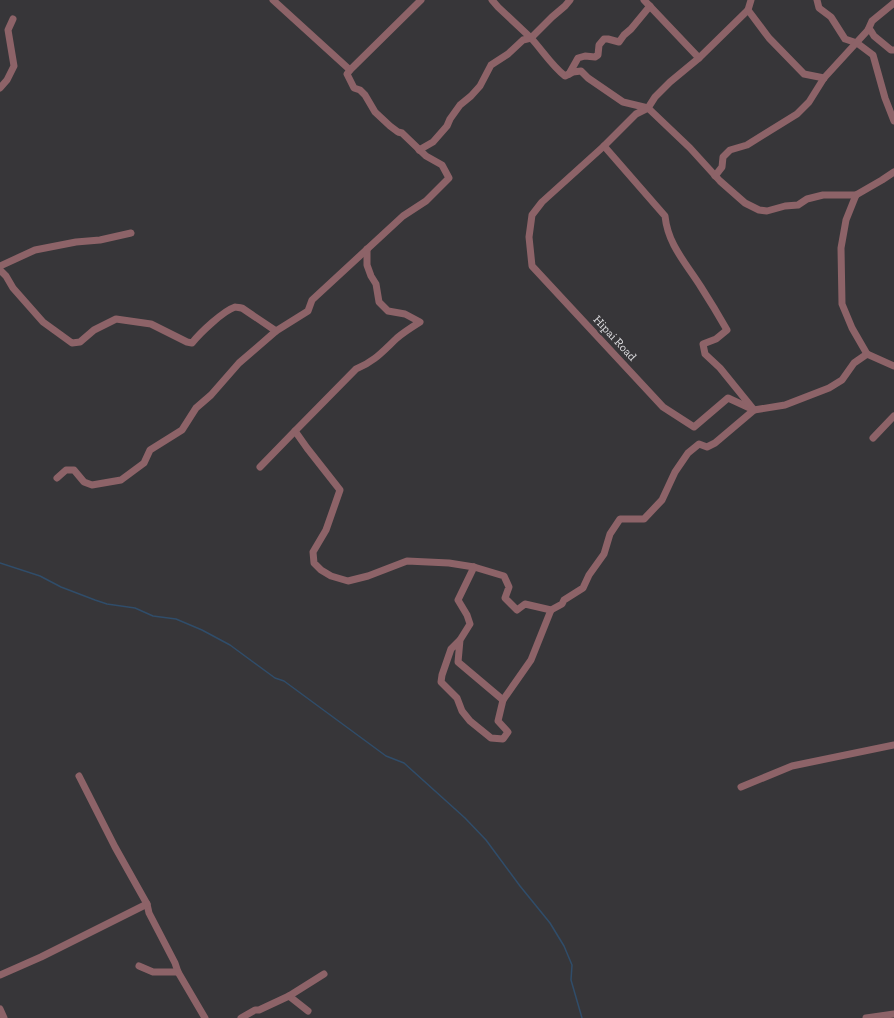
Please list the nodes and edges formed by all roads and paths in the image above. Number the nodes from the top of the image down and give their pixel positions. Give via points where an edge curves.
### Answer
1 (273, 0) edge
2 (421, 0) edge
3 (492, 0) edge
4 (570, 0) edge
5 (644, 0) edge
6 (751, 0) edge
7 (817, 0) edge
8 (894, 3) edge
9 (650, 6) junction
10 (748, 10) junction
11 (13, 19) dead end
12 (868, 30) junction
13 (531, 38) junction
14 (857, 43) junction
15 (894, 50) edge
16 (699, 58) junction
17 (350, 70) junction
18 (568, 74) junction
19 (824, 78) junction
20 (0, 88) edge
21 (648, 108) junction
22 (894, 121) edge
23 (604, 146) junction
24 (419, 150) junction
25 (894, 172) edge
26 (715, 176) junction
27 (856, 195) junction
28 (130, 233) dead end
29 (367, 249) junction
30 (0, 266) edge
31 (0, 270) edge
32 (276, 331) junction
33 (867, 354) junction
34 (894, 366) edge
35 (754, 410) junction
36 (894, 416) edge
37 (295, 431) junction
38 (874, 438) dead end
39 (260, 467) dead end
40 (56, 478) dead end
41 (474, 567) junction
42 (551, 610) junction
43 (460, 640) junction
44 (503, 700) junction
45 (894, 745) edge
46 (79, 776) dead end
47 (741, 787) dead end
48 (147, 904) junction
49 (139, 966) dead end
50 (178, 972) junction
51 (324, 974) dead end
52 (0, 975) edge
53 (289, 996) junction
54 (0, 1009) edge
55 (308, 1012) dead end
56 (894, 1014) edge
57 (4, 1018) edge
58 (205, 1018) edge
59 (241, 1018) edge
60 (866, 1018) edge

1 - 17 street
2 - 17 street
3 - 13 street
4 - 13 street
5 - 9 street
6 - 10 street
7 - 14 street via 819,8 831,17 845,39
8 - 12 street via 872,21
9 - 16 street
9 - 18 street via 619,42 604,39 599,45 598,55 578,58
10 - 16 street, Hipai Road
10 - 19 street via 769,38 804,74
11 - 20 street via 8,30 14,66
12 - 14 street
12 - 15 street
13 - 18 street via 562,74
13 - 24 street via 523,40 491,65 480,86 460,105 447,126 433,142
14 - 19 street
14 - 22 street via 873,54
16 - 21 street, Hipai Road via 670,82
17 - 24 street via 348,74 354,88 365,95 375,112
18 - 21 street via 581,71 623,102
19 - 26 street via 809,102 797,114 747,145 730,150 723,157 722,167
21 - 23 street, Hipai Road via 636,114
21 - 26 street
23 - 35 street via 665,216 666,229 675,249 727,330 716,339 703,344 706,354
23 - 35 street, Hipai Road via 542,202 532,215 529,237 532,266 663,406 694,427 728,398
24 - 29 street via 442,165 449,178 426,201 404,216
25 - 27 street
26 - 27 street via 745,203 759,210 767,211 798,205 823,195
27 - 33 street via 846,220 841,248 842,304
28 - 30 street via 35,250
29 - 32 street via 312,300 308,311
29 - 37 street via 367,265 376,284 379,302 388,311 405,314 420,322 403,333 382,354 356,369
31 - 32 street via 43,322 72,343 80,342 94,330 116,319 151,324 187,342 192,342 220,316 236,307 242,308
32 - 40 street via 239,363 211,396 196,408 182,430 150,450 144,463 121,480 92,485 84,482 74,470 66,470
33 - 34 street
33 - 35 street via 854,363 842,380 829,388 786,405
35 - 42 street via 715,443 707,447 699,444 688,453 675,472 662,500 644,519 620,519 610,534 604,554 583,588
36 - 38 street
37 - 39 street
37 - 41 street via 340,490 326,530 313,552 314,563 321,570 348,581 407,562 449,563
41 - 42 street via 504,576 508,587 505,598 516,610 525,604
41 - 43 street via 458,600 470,624
42 - 44 street via 531,660
43 - 44 street via 458,662
43 - 44 street via 451,649 442,682 457,698 462,711 470,721 491,738 503,739 508,732 498,721
45 - 47 street via 792,766
46 - 48 street
48 - 50 street
48 - 52 street
49 - 50 street via 153,972
50 - 58 street
51 - 53 street
53 - 55 street
53 - 59 street
54 - 57 street
56 - 60 street

